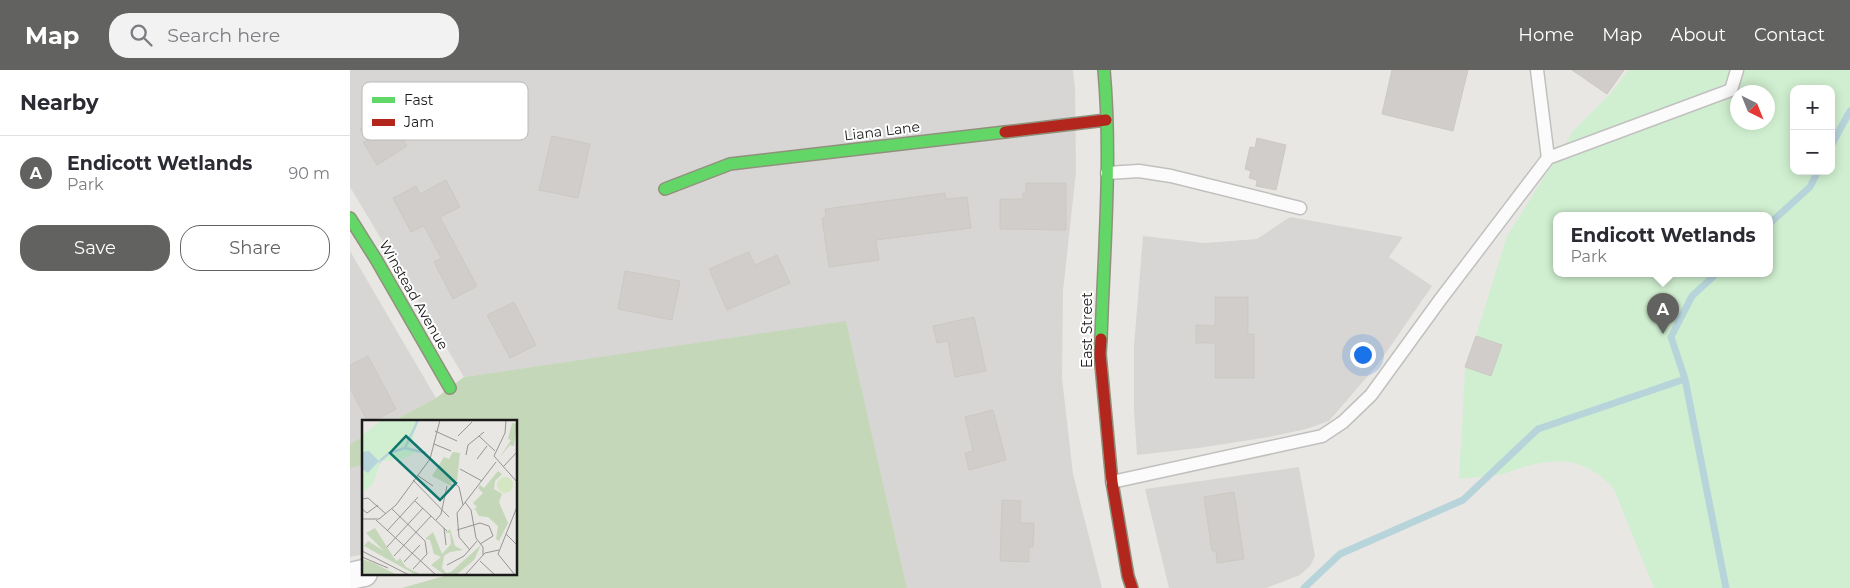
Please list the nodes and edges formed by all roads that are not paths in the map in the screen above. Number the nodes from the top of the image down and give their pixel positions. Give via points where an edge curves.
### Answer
1 (1104, 70) edge
2 (1537, 70) edge
3 (1737, 70) edge
4 (1106, 120) junction
5 (1548, 158) junction
6 (1107, 173) junction
7 (665, 189) dead end
8 (1300, 208) dead end
9 (350, 218) edge
10 (450, 388) dead end
11 (1112, 482) junction
12 (1132, 588) edge

1 - 4 street, East Street
2 - 5 lane
3 - 5 lane via 1731,90
4 - 6 street, East Street
4 - 7 street, Liana Lane via 730,164
5 - 11 lane via 1371,395 1343,422 1322,436
6 - 8 lane via 1139,171 1171,176
6 - 11 street, East Street via 1100,354
9 - 10 street, Winstead Avenue
11 - 12 street, East Street

